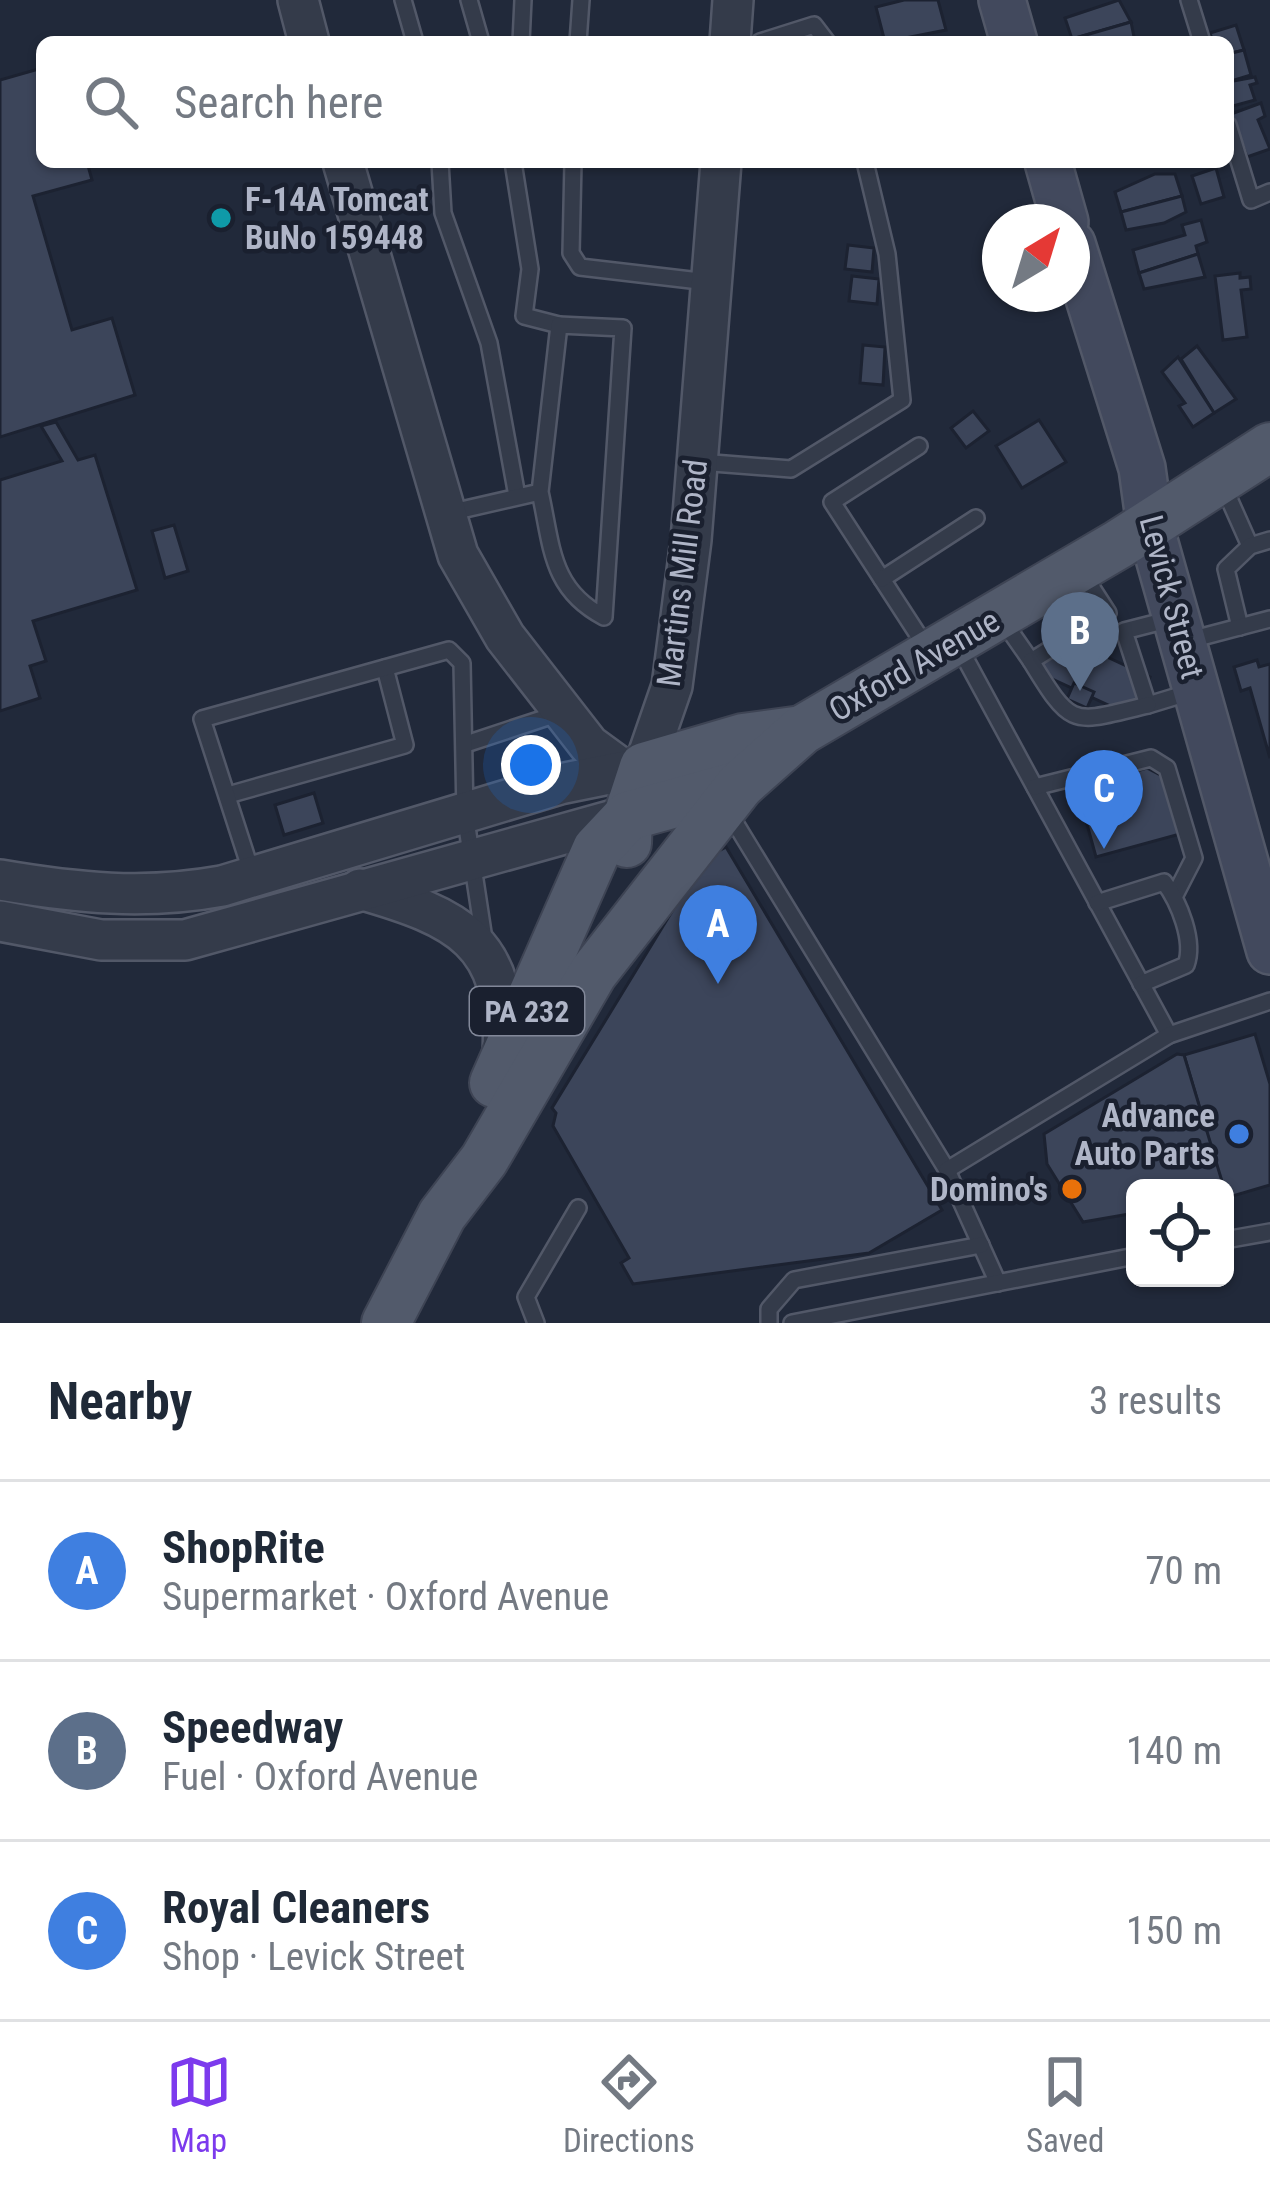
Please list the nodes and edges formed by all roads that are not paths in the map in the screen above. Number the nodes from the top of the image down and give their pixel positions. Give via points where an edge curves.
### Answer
1 (298, 0) edge
2 (403, 0) edge
3 (469, 0) edge
4 (523, 0) edge
5 (581, 0) edge
6 (733, 0) edge
7 (1002, 0) edge
8 (1189, 0) edge
9 (307, 36) edge
10 (413, 36) edge
11 (480, 36) edge
12 (520, 36) edge
13 (578, 36) edge
14 (730, 36) edge
15 (779, 36) edge
16 (822, 36) edge
17 (1012, 36) edge
18 (1200, 36) edge
19 (1234, 145) edge
20 (345, 168) edge
21 (440, 168) edge
22 (514, 168) edge
23 (573, 168) edge
24 (720, 168) edge
25 (866, 168) edge
26 (1050, 168) edge
27 (1270, 192) edge
28 (1060, 204) edge
29 (711, 282) junction
30 (1090, 302) edge
31 (559, 325) junction
32 (920, 446) dead end
33 (1270, 447) edge
34 (697, 461) junction
35 (1221, 479) junction
36 (540, 492) junction
37 (517, 496) junction
38 (445, 513) junction
39 (976, 518) dead end
40 (1150, 526) junction
41 (1270, 540) edge
42 (1250, 546) junction
43 (1079, 568) junction
44 (882, 579) junction
45 (1108, 613) junction
46 (1000, 615) junction
47 (1270, 619) edge
48 (1240, 627) junction
49 (1180, 630) junction
50 (1124, 632) junction
51 (943, 648) junction
52 (1031, 661) junction
53 (385, 668) junction
54 (1197, 690) junction
55 (557, 698) junction
56 (1148, 705) junction
57 (802, 730) junction
58 (466, 744) junction
59 (633, 785) junction
60 (1035, 787) junction
61 (732, 794) junction
62 (228, 795) junction
63 (464, 814) junction
64 (472, 857) junction
65 (253, 877) junction
66 (0, 880) edge
67 (360, 889) junction
68 (1174, 897) junction
69 (1097, 903) junction
70 (1264, 903) edge
71 (0, 921) edge
72 (1270, 951) edge
73 (486, 953) junction
74 (1142, 984) junction
75 (1270, 1001) edge
76 (1169, 1035) junction
77 (553, 1036) junction
78 (502, 1068) junction
79 (947, 1170) junction
80 (578, 1208) dead end
81 (442, 1215) junction
82 (1270, 1232) edge
83 (1234, 1238) edge
84 (981, 1245) junction
85 (1126, 1258) edge
86 (998, 1283) junction
87 (386, 1323) edge
88 (536, 1323) edge
89 (769, 1323) edge
90 (792, 1323) edge

1 - 9 street
2 - 10 lane
3 - 11 lane
4 - 12 lane
5 - 13 lane
6 - 14 street
7 - 17 main road
8 - 18 lane
15 - 16 lane via 814,25
19 - 27 lane via 1251,200
20 - 38 street
21 - 37 lane via 443,212 489,343
22 - 31 lane via 530,268 524,316
23 - 29 lane via 572,253 580,267
24 - 29 street, Martins Mill Road
25 - 34 lane via 887,254 902,400 790,470
26 - 28 main road
29 - 34 street, Martins Mill Road
30 - 40 main road, Levick Street via 1142,468
31 - 36 lane
31 - 36 lane via 623,328 604,617 559,579
32 - 44 lane via 832,502
33 - 35 main road, Oxford Avenue / PA 232
34 - 59 street, Martins Mill Road via 672,686
35 - 40 main road, Oxford Avenue / PA 232
35 - 42 lane
36 - 37 lane
37 - 38 lane
38 - 55 street via 458,555 505,637
39 - 44 lane
40 - 43 main road, Oxford Avenue / PA 232
40 - 49 main road, Levick Street
41 - 42 lane
42 - 48 lane via 1226,569
43 - 45 lane
43 - 46 main road, Oxford Avenue / PA 232
44 - 51 lane
45 - 50 lane
45 - 52 lane
46 - 51 main road, Oxford Avenue / PA 232
46 - 52 lane
47 - 48 lane
48 - 49 lane
49 - 50 lane
49 - 54 main road, Levick Street
50 - 56 lane
51 - 57 main road, Oxford Avenue / PA 232
51 - 60 lane
52 - 56 lane via 1061,710 1083,720
53 - 58 lane via 449,650 462,663
53 - 62 lane via 405,745
53 - 62 lane via 202,719
54 - 56 lane
54 - 70 main road, Levick Street
55 - 58 lane
55 - 59 street
57 - 59 main road, Oxford Avenue / PA 232 via 743,738
57 - 61 main road, Oxford Avenue / PA 232
58 - 63 lane
59 - 61 main road, Oxford Avenue
59 - 63 street via 560,784
59 - 64 street
59 - 77 main road, Martins Mill Road via 626,862
59 - 78 main road, Oxford Avenue / PA 232
60 - 68 lane via 1151,758 1167,768 1195,859
60 - 69 lane
61 - 77 main road, Oxford Avenue / PA 232
61 - 79 lane
62 - 65 lane
63 - 64 lane
63 - 65 street
64 - 67 street
64 - 73 lane
65 - 66 street via 181,893 105,897
67 - 71 street via 184,940 101,940
67 - 73 street via 442,919
68 - 69 lane via 1164,882
68 - 74 lane via 1191,952 1186,965
69 - 74 lane
70 - 72 main road, Levick Street
73 - 78 street via 503,1002
74 - 76 lane
75 - 76 lane
76 - 79 lane
77 - 81 main road, Oxford Avenue / PA 232 via 484,1160
78 - 81 main road, Oxford Avenue / PA 232 via 460,1150
79 - 84 lane
80 - 88 lane via 526,1297
81 - 87 main road, Oxford Avenue / PA 232
82 - 83 lane
84 - 86 lane
84 - 89 lane via 794,1280 770,1309
85 - 86 lane
86 - 90 lane

